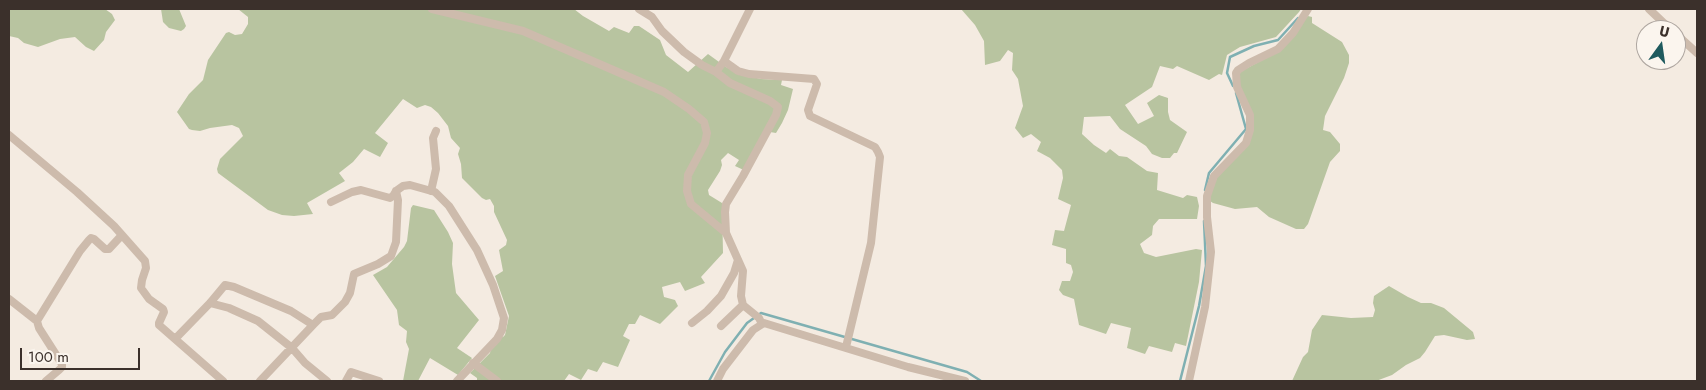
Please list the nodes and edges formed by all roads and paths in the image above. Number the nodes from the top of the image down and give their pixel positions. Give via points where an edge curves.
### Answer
1 (434, 9) edge
2 (639, 9) edge
3 (750, 9) edge
4 (1308, 9) edge
5 (1649, 9) edge
6 (1661, 20) edge
7 (1686, 44) edge
8 (1697, 54) edge
9 (724, 61) junction
10 (716, 72) junction
11 (436, 131) dead end
12 (9, 135) edge
13 (396, 191) junction
14 (431, 191) junction
15 (331, 202) dead end
16 (726, 233) junction
17 (122, 235) junction
18 (738, 260) junction
19 (9, 298) edge
20 (210, 303) junction
21 (742, 304) junction
22 (37, 321) junction
23 (760, 321) junction
24 (692, 322) dead end
25 (313, 325) junction
26 (721, 326) dead end
27 (176, 338) junction
28 (846, 346) junction
29 (292, 348) junction
30 (474, 363) junction
31 (46, 381) edge
32 (224, 381) edge
33 (260, 381) edge
34 (327, 381) edge
35 (346, 381) edge
36 (379, 381) edge
37 (457, 381) edge
38 (497, 381) edge
39 (717, 381) edge
40 (965, 381) edge
41 (1189, 381) edge

1 - 16 street via 524,31 664,92 689,109 704,122 707,133 688,175 687,191 691,204
2 - 10 street via 652,17 684,52
3 - 9 street
4 - 41 street via 1278,49 1249,62 1236,73 1238,87 1250,115 1250,130 1246,143 1214,176 1207,196 1211,252 1205,308
5 - 6 street
7 - 8 street
9 - 10 street
9 - 28 street via 738,72 814,80 817,84 808,110 810,116 875,147 878,152 871,243
10 - 16 street via 730,84 778,107 726,204
11 - 14 street via 433,138 436,169
12 - 17 street
13 - 14 street via 410,185
13 - 15 street via 390,198 361,190
13 - 25 street via 396,242 391,256 354,274 345,302 332,315 321,317
14 - 30 street via 449,206 470,238 493,285 504,318 497,338
16 - 18 street
17 - 22 street via 109,249 94,239 89,240
17 - 27 street via 145,261 141,288 149,299 164,309 159,323
18 - 21 street via 743,271
18 - 24 street via 716,303
19 - 22 street
20 - 25 street via 225,285 291,311
20 - 27 street
20 - 29 street via 246,314
21 - 23 street
21 - 26 street
22 - 31 street via 38,328 62,364
23 - 28 street
23 - 39 street
25 - 29 street
27 - 32 street
28 - 40 street via 908,367
29 - 33 street
29 - 34 street
30 - 37 street
30 - 38 street
35 - 36 street via 351,372

